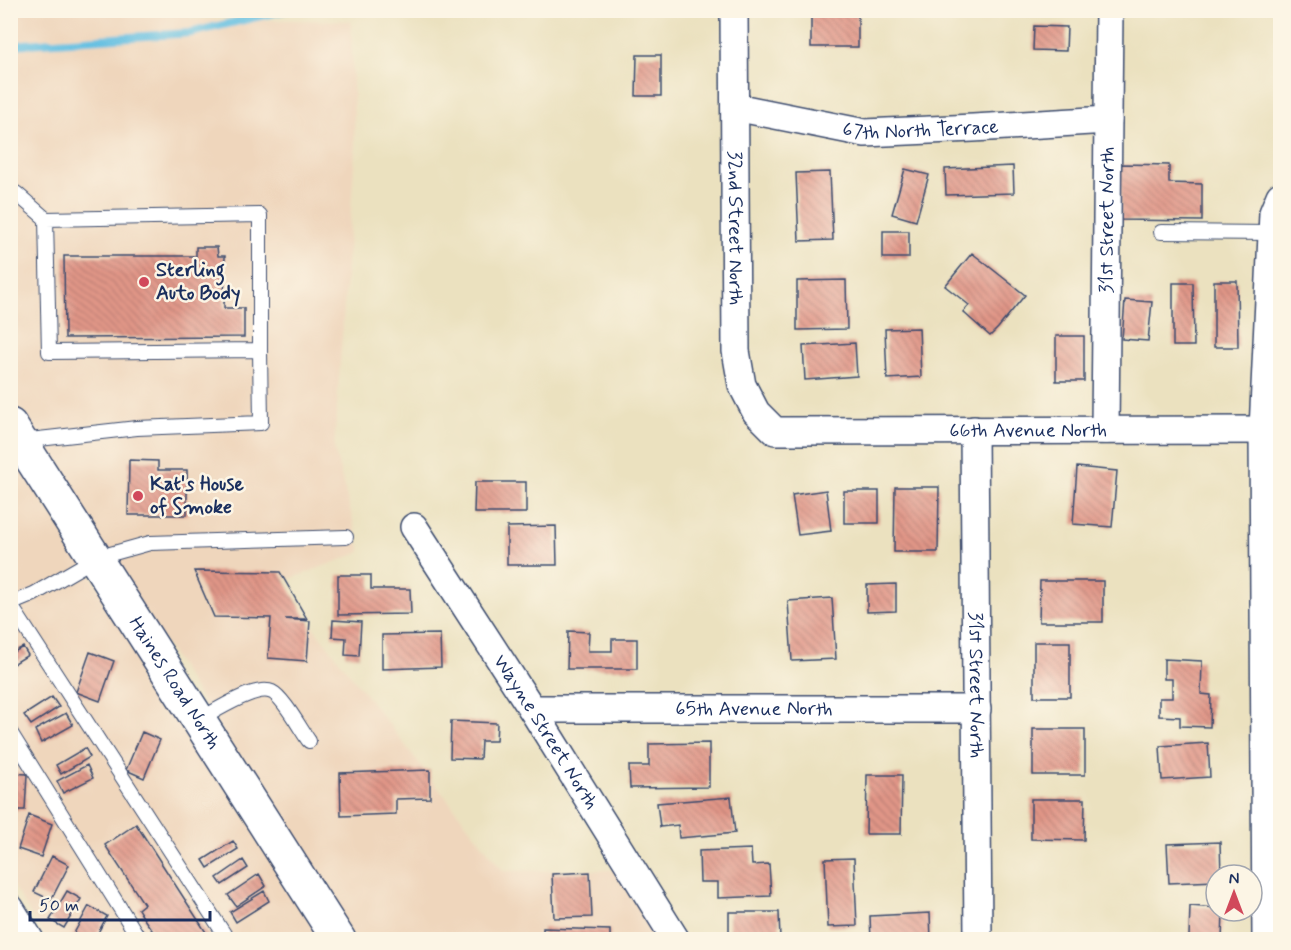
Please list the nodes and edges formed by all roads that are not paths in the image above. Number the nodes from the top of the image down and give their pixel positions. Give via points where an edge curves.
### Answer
1 (734, 10) edge
2 (1109, 10) edge
3 (735, 107) junction
4 (1108, 120) junction
5 (10, 193) edge
6 (1281, 196) edge
7 (46, 219) junction
8 (1161, 232) dead end
9 (1272, 233) junction
10 (260, 350) junction
11 (13, 430) edge
12 (974, 430) junction
13 (1105, 430) junction
14 (1272, 430) edge
15 (775, 431) joint
16 (414, 527) dead end
17 (346, 537) dead end
18 (96, 558) junction
19 (532, 709) junction
20 (977, 709) junction
21 (199, 720) junction
22 (10, 732) edge
23 (309, 741) dead end
24 (10, 908) edge
25 (30, 939) edge
26 (140, 939) edge
27 (228, 939) edge
28 (339, 939) edge
29 (676, 939) edge
30 (978, 939) edge
31 (1266, 939) edge

1 - 3 street, 32nd Street North
2 - 4 street, 31st Street North
3 - 4 street, 67th North Terrace via 865,133
3 - 15 street, 32nd Street North via 736,351 742,385 756,412
4 - 13 street, 31st Street North
5 - 7 lane
6 - 9 street via 1273,213
7 - 10 lane via 49,352
7 - 10 lane via 260,215
8 - 9 lane
9 - 14 street
10 - 11 lane via 261,423
11 - 18 street, Haines Road North
12 - 13 street, 66th Avenue North
12 - 15 street, 66th Avenue North
12 - 20 street, 31st Street North
13 - 14 street, 66th Avenue North
14 - 31 street
16 - 19 street, Wayne Street North
17 - 18 lane via 150,543
18 - 21 street, Haines Road North
18 - 27 lane via 10,604
19 - 20 street, 65th Avenue North
19 - 29 street, Wayne Street North
20 - 30 street, 31st Street North
21 - 23 lane via 250,693 265,690 282,701
21 - 28 street, Haines Road North
22 - 26 lane
24 - 25 street

